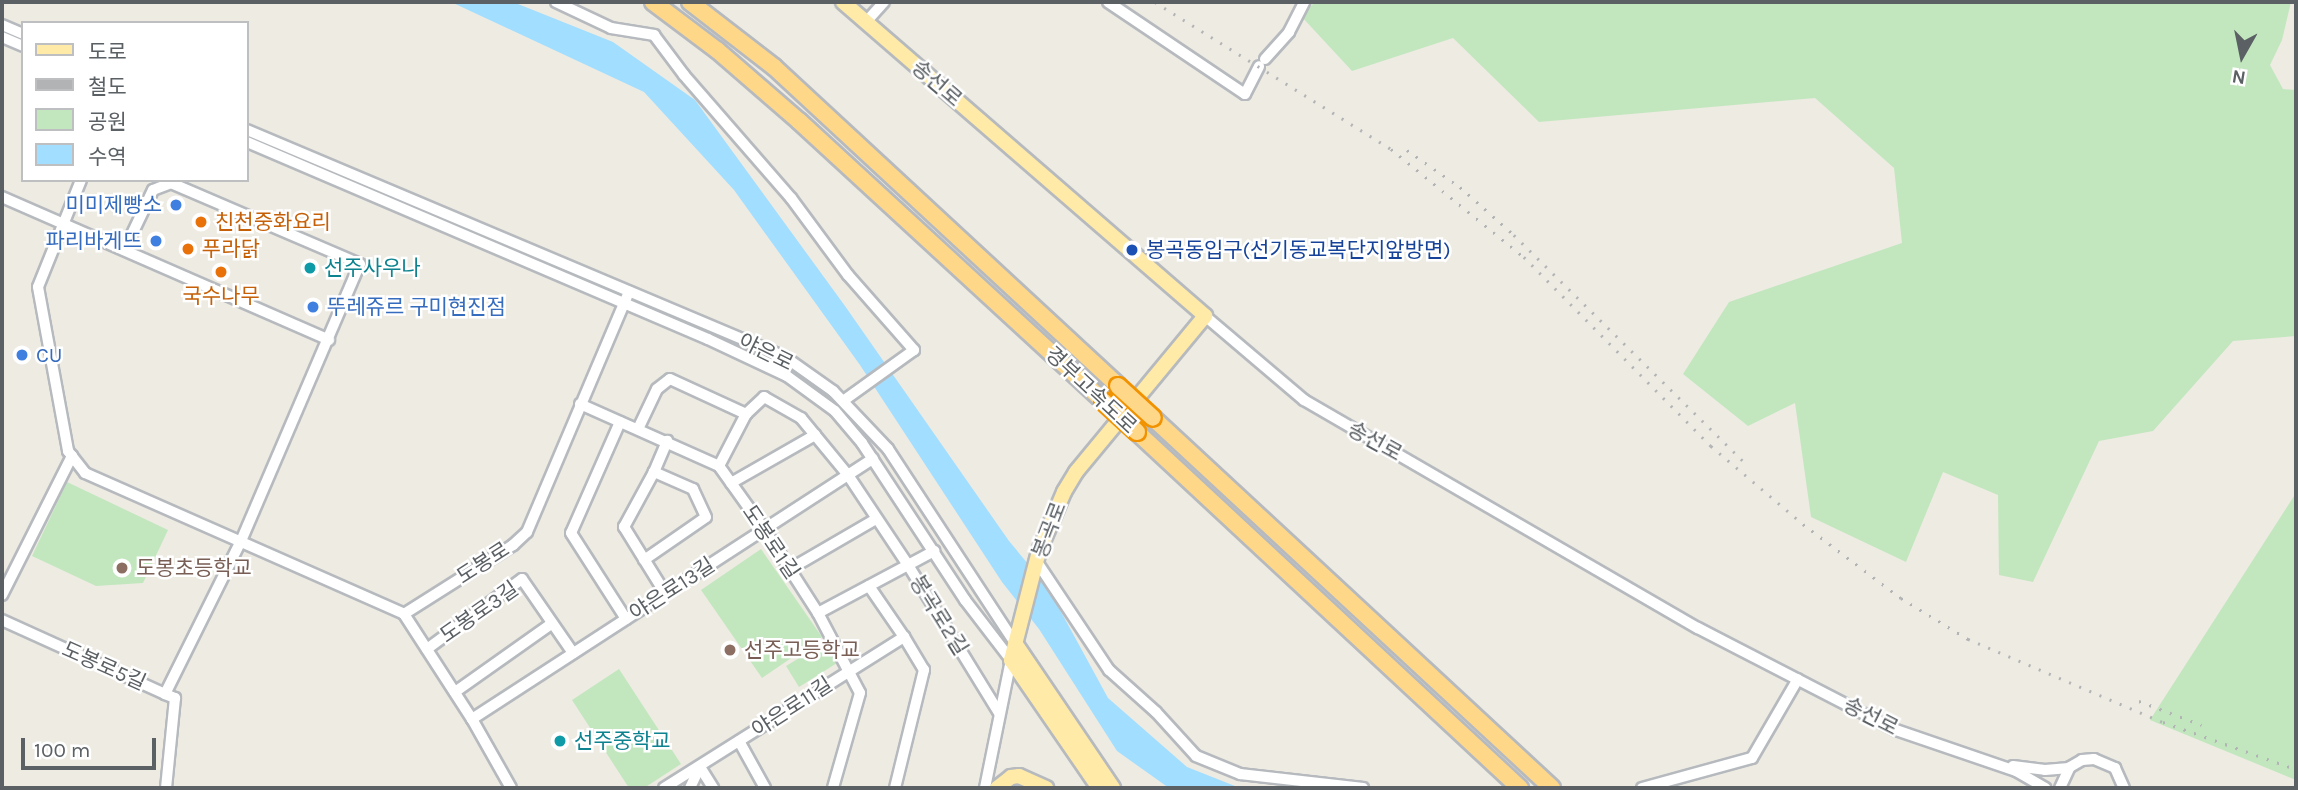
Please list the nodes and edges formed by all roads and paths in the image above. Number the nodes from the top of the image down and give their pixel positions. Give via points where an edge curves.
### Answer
1 (556, 2) edge
2 (653, 2) edge
3 (690, 2) edge
4 (843, 2) edge
5 (884, 2) edge
6 (1108, 2) edge
7 (1304, 2) edge
8 (866, 22) junction
9 (2, 25) edge
10 (21, 33) edge
11 (2, 37) edge
12 (21, 45) edge
13 (248, 130) edge
14 (248, 142) edge
15 (80, 182) edge
16 (2, 197) edge
17 (63, 222) junction
18 (125, 249) junction
19 (629, 292) junction
20 (624, 303) junction
21 (1205, 316) junction
22 (329, 340) junction
23 (843, 401) junction
24 (580, 404) junction
25 (746, 414) junction
26 (620, 422) junction
27 (638, 429) junction
28 (815, 435) junction
29 (667, 441) junction
30 (72, 456) junction
31 (873, 459) junction
32 (719, 466) junction
33 (654, 472) junction
34 (848, 475) junction
35 (731, 484) junction
36 (876, 519) junction
37 (764, 529) junction
38 (241, 541) junction
39 (934, 551) junction
40 (644, 561) junction
41 (1037, 562) junction
42 (908, 565) junction
43 (790, 569) junction
44 (869, 586) junction
45 (665, 593) junction
46 (2, 595) edge
47 (818, 613) junction
48 (404, 614) junction
49 (626, 619) junction
50 (2, 620) edge
51 (551, 624) junction
52 (904, 637) junction
53 (1015, 643) junction
54 (427, 649) junction
55 (573, 653) junction
56 (1011, 660) junction
57 (849, 669) junction
58 (1798, 679) junction
59 (454, 692) junction
60 (165, 694) junction
61 (999, 713) junction
62 (472, 719) junction
63 (739, 741) junction
64 (1986, 760) junction
65 (701, 767) junction
66 (2069, 768) junction
67 (2125, 787) edge
68 (166, 788) edge
69 (511, 788) edge
70 (664, 788) edge
71 (690, 788) edge
72 (713, 788) edge
73 (765, 788) edge
74 (833, 788) edge
75 (895, 788) edge
76 (985, 788) edge
77 (996, 788) edge
78 (1046, 788) edge
79 (1099, 788) edge
80 (1113, 788) edge
81 (1363, 788) edge
82 (1520, 788) edge
83 (1552, 788) edge
84 (1642, 788) edge
85 (2045, 788) edge
86 (2060, 788) edge

1 - 23 street via 611,28 654,35 914,350
2 - 82 highway, 경부고속도로, bridge via 799,121
3 - 83 highway, 경부고속도로, bridge via 774,67
4 - 8 main road, 송선로
5 - 8 street
6 - 7 street via 1245,94 1262,63 1289,32
8 - 21 main road, 송선로
9 - 10 street
11 - 12 street
13 - 19 street, 야은로
14 - 20 street, 야은로
15 - 17 street
16 - 17 street
17 - 18 street
17 - 30 street via 38,288
18 - 22 street
18 - 22 street via 153,190 171,183 360,264
19 - 20 street, 도봉로
19 - 23 street, 야은로 via 785,357
20 - 24 street, 도봉로
20 - 31 street, 야은로 via 787,376 835,411
21 - 41 main road, 봉곡로 via 1076,472 1051,516
21 - 58 street, 송선로 via 1304,400 1698,628
22 - 38 street
23 - 53 street, 야은로 via 888,449
24 - 26 street
24 - 48 street, 도봉로 via 527,532
25 - 27 street via 670,379 657,389
25 - 28 street, 봉곡로2길 via 764,397 801,418
25 - 32 street
26 - 27 street
26 - 49 street via 571,533
27 - 29 street
28 - 34 street, 봉곡로2길
28 - 35 street
29 - 32 street
29 - 33 street
30 - 38 street via 85,473
30 - 46 street
31 - 34 street, 야은로13길
31 - 39 street, 야은로
32 - 35 street, 도봉로1길
33 - 40 street via 624,527
33 - 40 street via 693,489 706,517
34 - 36 street, 봉곡로2길
34 - 37 street, 야은로13길
35 - 37 street, 도봉로1길
36 - 42 street, 봉곡로2길
36 - 43 street
37 - 43 street, 도봉로1길
37 - 45 street, 야은로13길
38 - 48 street
38 - 60 street, 도봉로5길
39 - 42 street
39 - 56 street, 야은로
40 - 45 street
41 - 53 main road, 봉곡로
41 - 81 street via 1109,670 1196,756 1240,774
42 - 44 street
42 - 61 street, 봉곡로2길
43 - 47 street, 도봉로1길
44 - 47 street
44 - 52 street
45 - 49 street, 야은로13길
47 - 57 street, 도봉로1길
48 - 54 street, 도봉로3길
49 - 55 street, 야은로13길
50 - 60 street, 도봉로5길
51 - 54 street, 도봉로3길 via 522,579
51 - 55 street, 도봉로3길
51 - 59 street
52 - 57 street, 야은로11길
52 - 75 street via 924,670
53 - 56 main road, 봉곡로
53 - 80 main road, 야은로
54 - 59 street, 도봉로3길
55 - 62 street, 야은로13길
56 - 61 street, 봉곡로
56 - 79 main road, 야은로
57 - 63 street, 야은로11길
57 - 74 street, 도봉로1길 via 860,693
58 - 64 street, 송선로 via 1896,730
58 - 84 street via 1752,758
59 - 62 street, 도봉로3길
60 - 68 street via 175,698
61 - 76 street, 봉곡로
62 - 69 street, 도봉로3길
63 - 65 street, 야은로11길
63 - 73 street
64 - 66 street via 2032,769
64 - 85 street
65 - 70 street, 야은로11길
65 - 71 street
65 - 72 street
66 - 67 street via 2086,759 2103,761 2115,768
66 - 86 street
77 - 78 main road via 1019,776

